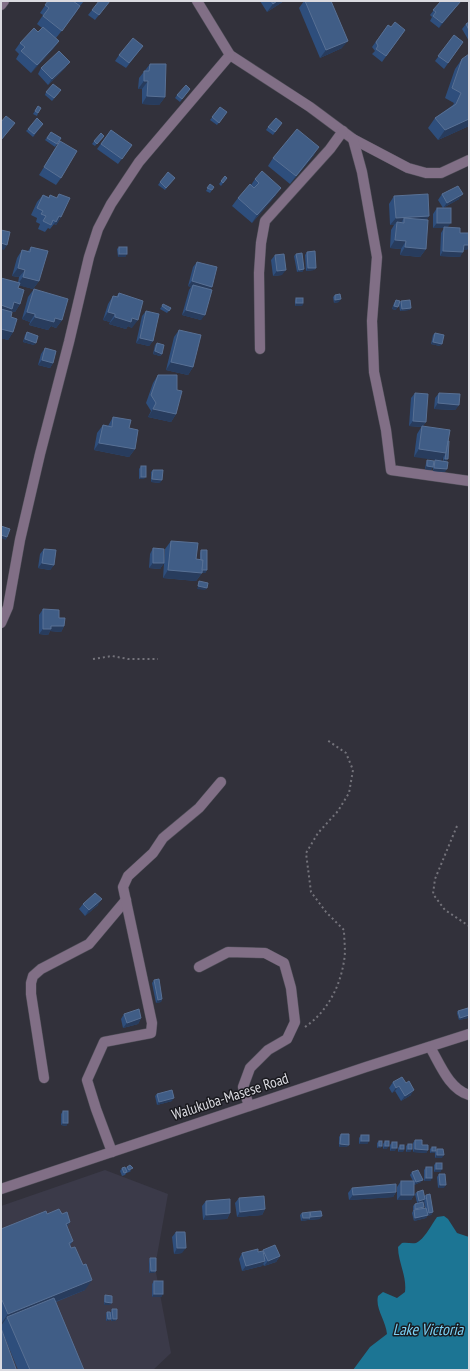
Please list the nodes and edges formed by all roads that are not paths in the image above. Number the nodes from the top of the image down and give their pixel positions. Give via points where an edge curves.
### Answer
1 (4, 1) edge
2 (197, 1) edge
3 (1, 5) edge
4 (230, 55) junction
5 (343, 131) junction
6 (353, 138) junction
7 (469, 160) edge
8 (260, 350) dead end
9 (469, 481) edge
10 (1, 623) edge
11 (221, 782) dead end
12 (126, 900) junction
13 (199, 967) dead end
14 (469, 1034) edge
15 (430, 1047) junction
16 (44, 1078) dead end
17 (469, 1095) edge
18 (249, 1106) junction
19 (112, 1152) junction
20 (1, 1189) edge

1 - 3 street
2 - 4 street
4 - 5 street
4 - 10 street via 139,162 98,229 40,454 8,607
5 - 6 street
5 - 8 street via 265,221 259,273
6 - 7 street via 408,168 426,173 441,173
6 - 9 street via 362,172 377,257 372,321 374,372 391,470
11 - 12 street via 199,808 163,838 153,853 128,876 123,887
12 - 16 street via 89,944 41,969 33,976 32,1001
12 - 19 street via 152,1023 151,1033 104,1042 87,1080
13 - 18 street via 228,952 265,953 284,963 291,988 295,1022 287,1039 268,1050 250,1068 243,1087
14 - 15 street, Walukuba-Masese Road
15 - 17 street via 451,1082 462,1093
15 - 18 street, Walukuba-Masese Road
18 - 19 street, Walukuba-Masese Road
19 - 20 street, Walukuba-Masese Road

